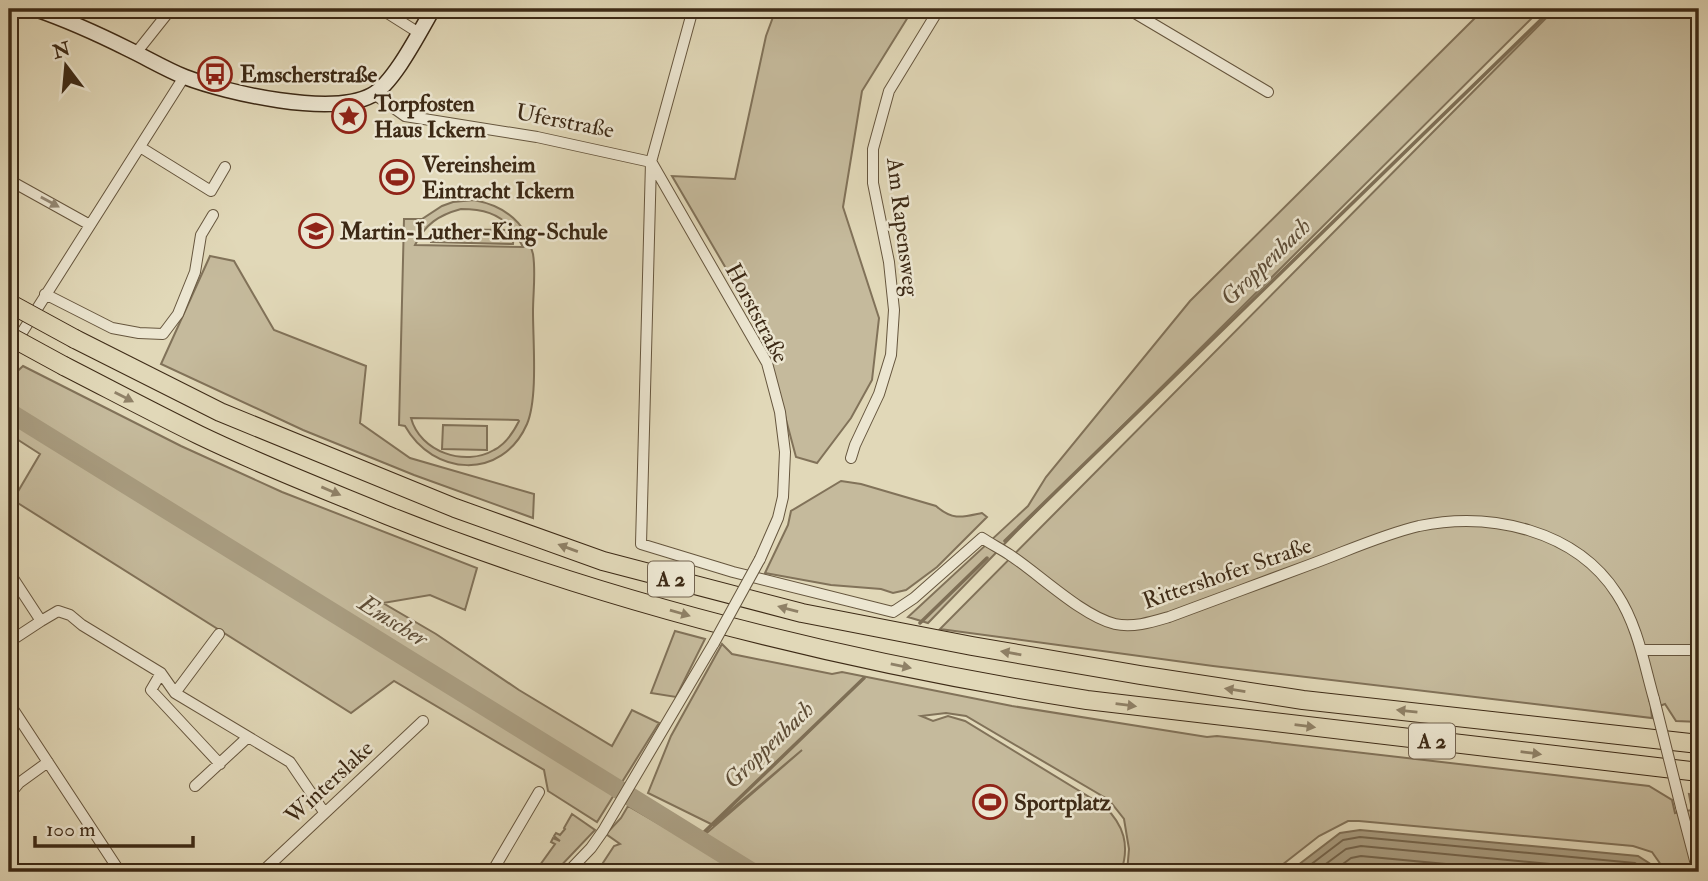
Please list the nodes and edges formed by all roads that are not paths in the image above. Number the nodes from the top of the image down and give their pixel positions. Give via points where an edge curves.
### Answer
1 (35, 9) edge
2 (171, 9) edge
3 (381, 9) edge
4 (433, 9) edge
5 (693, 9) edge
6 (939, 9) edge
7 (1128, 9) edge
8 (419, 33) junction
9 (136, 53) junction
10 (184, 77) junction
11 (1268, 92) dead end
12 (374, 94) junction
13 (139, 147) junction
14 (651, 162) junction
15 (225, 167) dead end
16 (9, 180) edge
17 (213, 215) dead end
18 (90, 225) junction
19 (45, 294) junction
20 (9, 303) edge
21 (9, 337) edge
22 (9, 353) edge
23 (851, 458) dead end
24 (9, 572) edge
25 (41, 621) junction
26 (219, 634) dead end
27 (9, 642) edge
28 (1641, 650) junction
29 (1699, 650) edge
30 (161, 673) junction
31 (176, 693) junction
32 (9, 703) edge
33 (423, 721) dead end
34 (1699, 734) edge
35 (1621, 735) junction
36 (248, 737) junction
37 (1699, 744) edge
38 (48, 762) junction
39 (219, 764) junction
40 (1699, 772) edge
41 (195, 786) dead end
42 (540, 792) dead end
43 (9, 795) edge
44 (324, 812) junction
45 (120, 872) edge
46 (261, 872) edge
47 (492, 872) edge
48 (568, 872) edge
49 (1698, 872) edge

1 - 9 main road
2 - 9 street
3 - 8 street
4 - 8 main road
5 - 14 street
6 - 23 street, Am Rapensweg via 889,91 873,149 873,183 894,310 891,355
7 - 11 street
8 - 12 main road
9 - 10 main road
10 - 12 main road via 317,105 344,105
10 - 13 street
12 - 14 street, Uferstraße via 405,116 537,137
13 - 15 street via 211,191
13 - 18 street
14 - 28 street, Rittershofer Straße via 641,544 893,612 982,538 1105,620 1129,625 1169,617 1419,526 1472,520 1545,535 1573,549 1617,593
14 - 48 street, Horststraße, bridge via 767,363 785,452 783,497 760,559 714,643 608,823
16 -> 18 street
17 - 19 street via 201,235 195,272 178,314 163,334 112,328
18 - 19 street
19 - 22 street
35 -> 20 highway, A 2, bridge via 1303,700 1011,653 802,613 603,561 455,508 220,412
21 -> 40 highway, A 2, bridge via 202,436 391,517 591,587 793,643 1000,687 1087,700
24 - 25 street
25 - 27 street
25 - 30 street via 58,611 70,615
26 - 31 street
28 - 29 street
28 - 49 street, Rittershofer Straße, bridge
30 - 31 street
30 - 39 street via 151,690
31 - 36 street
32 - 38 street
33 - 44 street, Winterslake
34 - 35 highway
35 - 37 highway, A 2
36 - 39 street
36 - 44 street via 295,766
38 - 43 street
38 - 45 street
39 - 41 street
42 - 47 street
44 - 46 street, Winterslake

